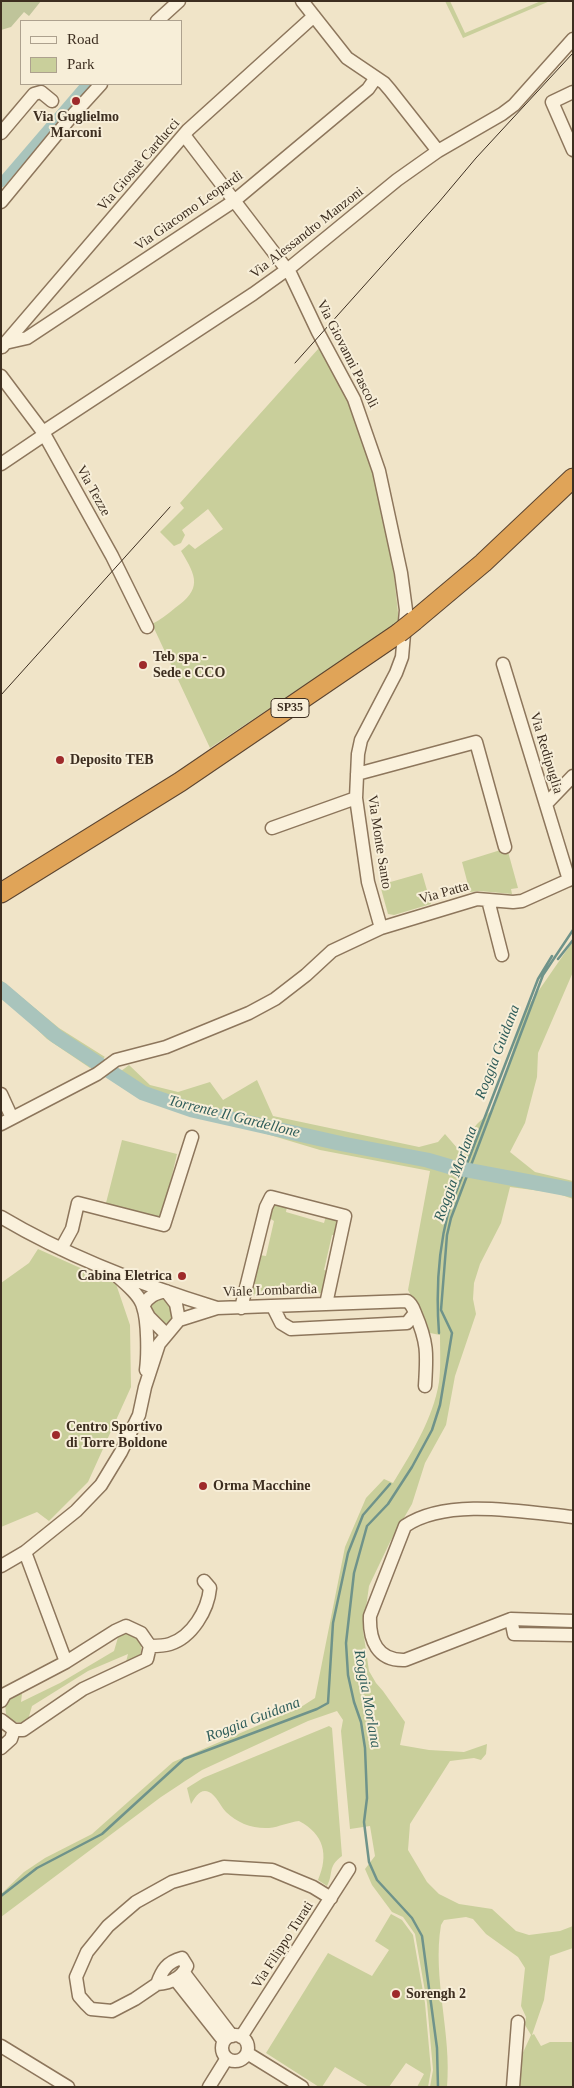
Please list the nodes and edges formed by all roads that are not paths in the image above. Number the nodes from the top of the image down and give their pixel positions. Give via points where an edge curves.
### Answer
1 (179, 1) edge
2 (302, 1) edge
3 (314, 16) junction
4 (158, 20) edge
5 (573, 39) edge
6 (375, 79) junction
7 (100, 85) edge
8 (573, 92) edge
9 (52, 100) dead end
10 (1, 133) edge
11 (184, 134) junction
12 (573, 150) edge
13 (438, 151) junction
14 (234, 201) junction
15 (1, 202) edge
16 (287, 270) junction
17 (3, 346) edge
18 (1, 376) edge
19 (43, 433) junction
20 (1, 464) edge
21 (573, 478) edge
22 (406, 625) junction
23 (147, 627) dead end
24 (503, 664) dead end
25 (357, 774) junction
26 (573, 776) edge
27 (180, 782) junction
28 (356, 798) junction
29 (546, 804) junction
30 (272, 828) dead end
31 (505, 847) dead end
32 (571, 879) edge
33 (1, 893) edge
34 (488, 900) junction
35 (1, 904) edge
36 (381, 928) junction
37 (502, 955) dead end
38 (1, 1094) edge
39 (6, 1121) edge
40 (192, 1137) dead end
41 (1, 1217) edge
42 (61, 1249) junction
43 (109, 1269) junction
44 (166, 1291) junction
45 (326, 1304) junction
46 (143, 1306) junction
47 (273, 1307) junction
48 (217, 1308) junction
49 (241, 1308) junction
50 (415, 1313) junction
51 (179, 1320) junction
52 (166, 1334) junction
53 (425, 1386) dead end
54 (145, 1387) junction
55 (573, 1516) edge
56 (25, 1552) junction
57 (1, 1566) edge
58 (204, 1581) dead end
59 (511, 1619) junction
60 (573, 1621) edge
61 (573, 1635) edge
62 (150, 1646) junction
63 (66, 1662) junction
64 (1, 1701) edge
65 (1, 1720) edge
66 (14, 1730) junction
67 (1, 1748) edge
68 (350, 1869) dead end
69 (331, 1898) junction
70 (179, 1976) junction
71 (157, 1984) junction
72 (518, 2022) dead end
73 (232, 2038) junction
74 (1, 2046) edge
75 (247, 2053) junction
76 (227, 2058) junction
77 (68, 2087) edge
78 (210, 2087) edge
79 (302, 2087) edge
80 (513, 2087) edge

1 - 4 street
2 - 3 street
3 - 6 street via 346,58
3 - 11 street, Via Giosuè Carducci
5 - 13 street, Via Alessandro Manzoni via 514,105
6 - 13 street via 384,83
6 - 14 street, Via Giacomo Leopardi via 368,89
7 - 15 street via 68,114
8 - 12 street via 552,102
9 - 10 street via 41,92 34,94
11 - 14 street, Via Giovanni Pascoli
11 - 17 street, Via Giosuè Carducci
13 - 16 street, Via Alessandro Manzoni via 397,180
14 - 16 street, Via Giovanni Pascoli
14 - 17 street, Via Giacomo Leopardi via 27,338
16 - 19 street, Via Alessandro Manzoni
16 - 22 street, Via Giovanni Pascoli via 354,399 369,436 388,507 406,601
18 - 19 street, Via Tezze
19 - 20 street, Via Alessandro Manzoni
19 - 23 street, Via Tezze via 112,556
21 - 22 highway, SP35 via 482,563
22 - 25 street, Via Monte Santo via 402,657 396,673 361,740
22 - 27 highway, SP35
24 - 29 street, Via Redipuglia
25 - 28 street, Via Monte Santo
25 - 31 street via 476,742
26 - 29 street
27 - 33 highway
27 - 35 highway, SP35
28 - 30 street
28 - 36 street, Via Monte Santo via 368,882
29 - 32 street, Via Redipuglia
32 - 34 street, Via Patta via 522,901
34 - 36 street, Via Patta via 454,904
34 - 37 street
36 - 39 street, Via Patta via 332,951 276,999 249,1013 166,1046 116,1060 97,1074
38 - 39 street
40 - 42 street via 164,1225 78,1204 72,1229
41 - 42 street
42 - 43 street
43 - 44 street
43 - 46 street via 131,1289
44 - 46 street via 151,1296
44 - 48 street
44 - 51 street via 176,1304
45 - 47 street, Viale Lombardia
45 - 49 street via 345,1216 271,1197
45 - 50 street, Viale Lombardia via 402,1300 411,1304
46 - 52 street
46 - 54 street via 147,1344
47 - 49 street, Viale Lombardia
47 - 50 street via 281,1323 291,1329 407,1323
48 - 49 street, Viale Lombardia
48 - 51 street, Viale Lombardia
50 - 53 street via 425,1335
51 - 52 street, Viale Lombardia
52 - 54 street, Viale Lombardia via 159,1344
54 - 56 street, Viale Lombardia via 139,1415 101,1485 76,1512
55 - 59 street via 454,1508 417,1518 405,1526 370,1616 369,1632 382,1654 393,1660 405,1660
56 - 57 street, Viale Lombardia
56 - 63 street
58 - 62 street via 210,1588 209,1599 190,1631 171,1644
59 - 60 street
59 - 61 street via 514,1634
62 - 63 street via 140,1633 126,1626
62 - 66 street via 148,1659 83,1689 24,1730
63 - 64 street via 5,1694
65 - 66 street
66 - 67 street via 11,1739
68 - 69 street, Via Filippo Turati
69 - 71 street via 272,1870 224,1867 172,1882 136,1902 108,1926 87,1952 76,1977 79,1996 86,2004 112,2011
69 - 73 street, Via Filippo Turati
70 - 71 street via 170,1983
70 - 71 street via 186,1966 182,1958 171,1961
70 - 73 street
72 - 80 street
73 - 75 street via 247,2042
73 - 76 street via 222,2048
74 - 77 street
75 - 76 street via 238,2060
75 - 79 street
76 - 78 street

